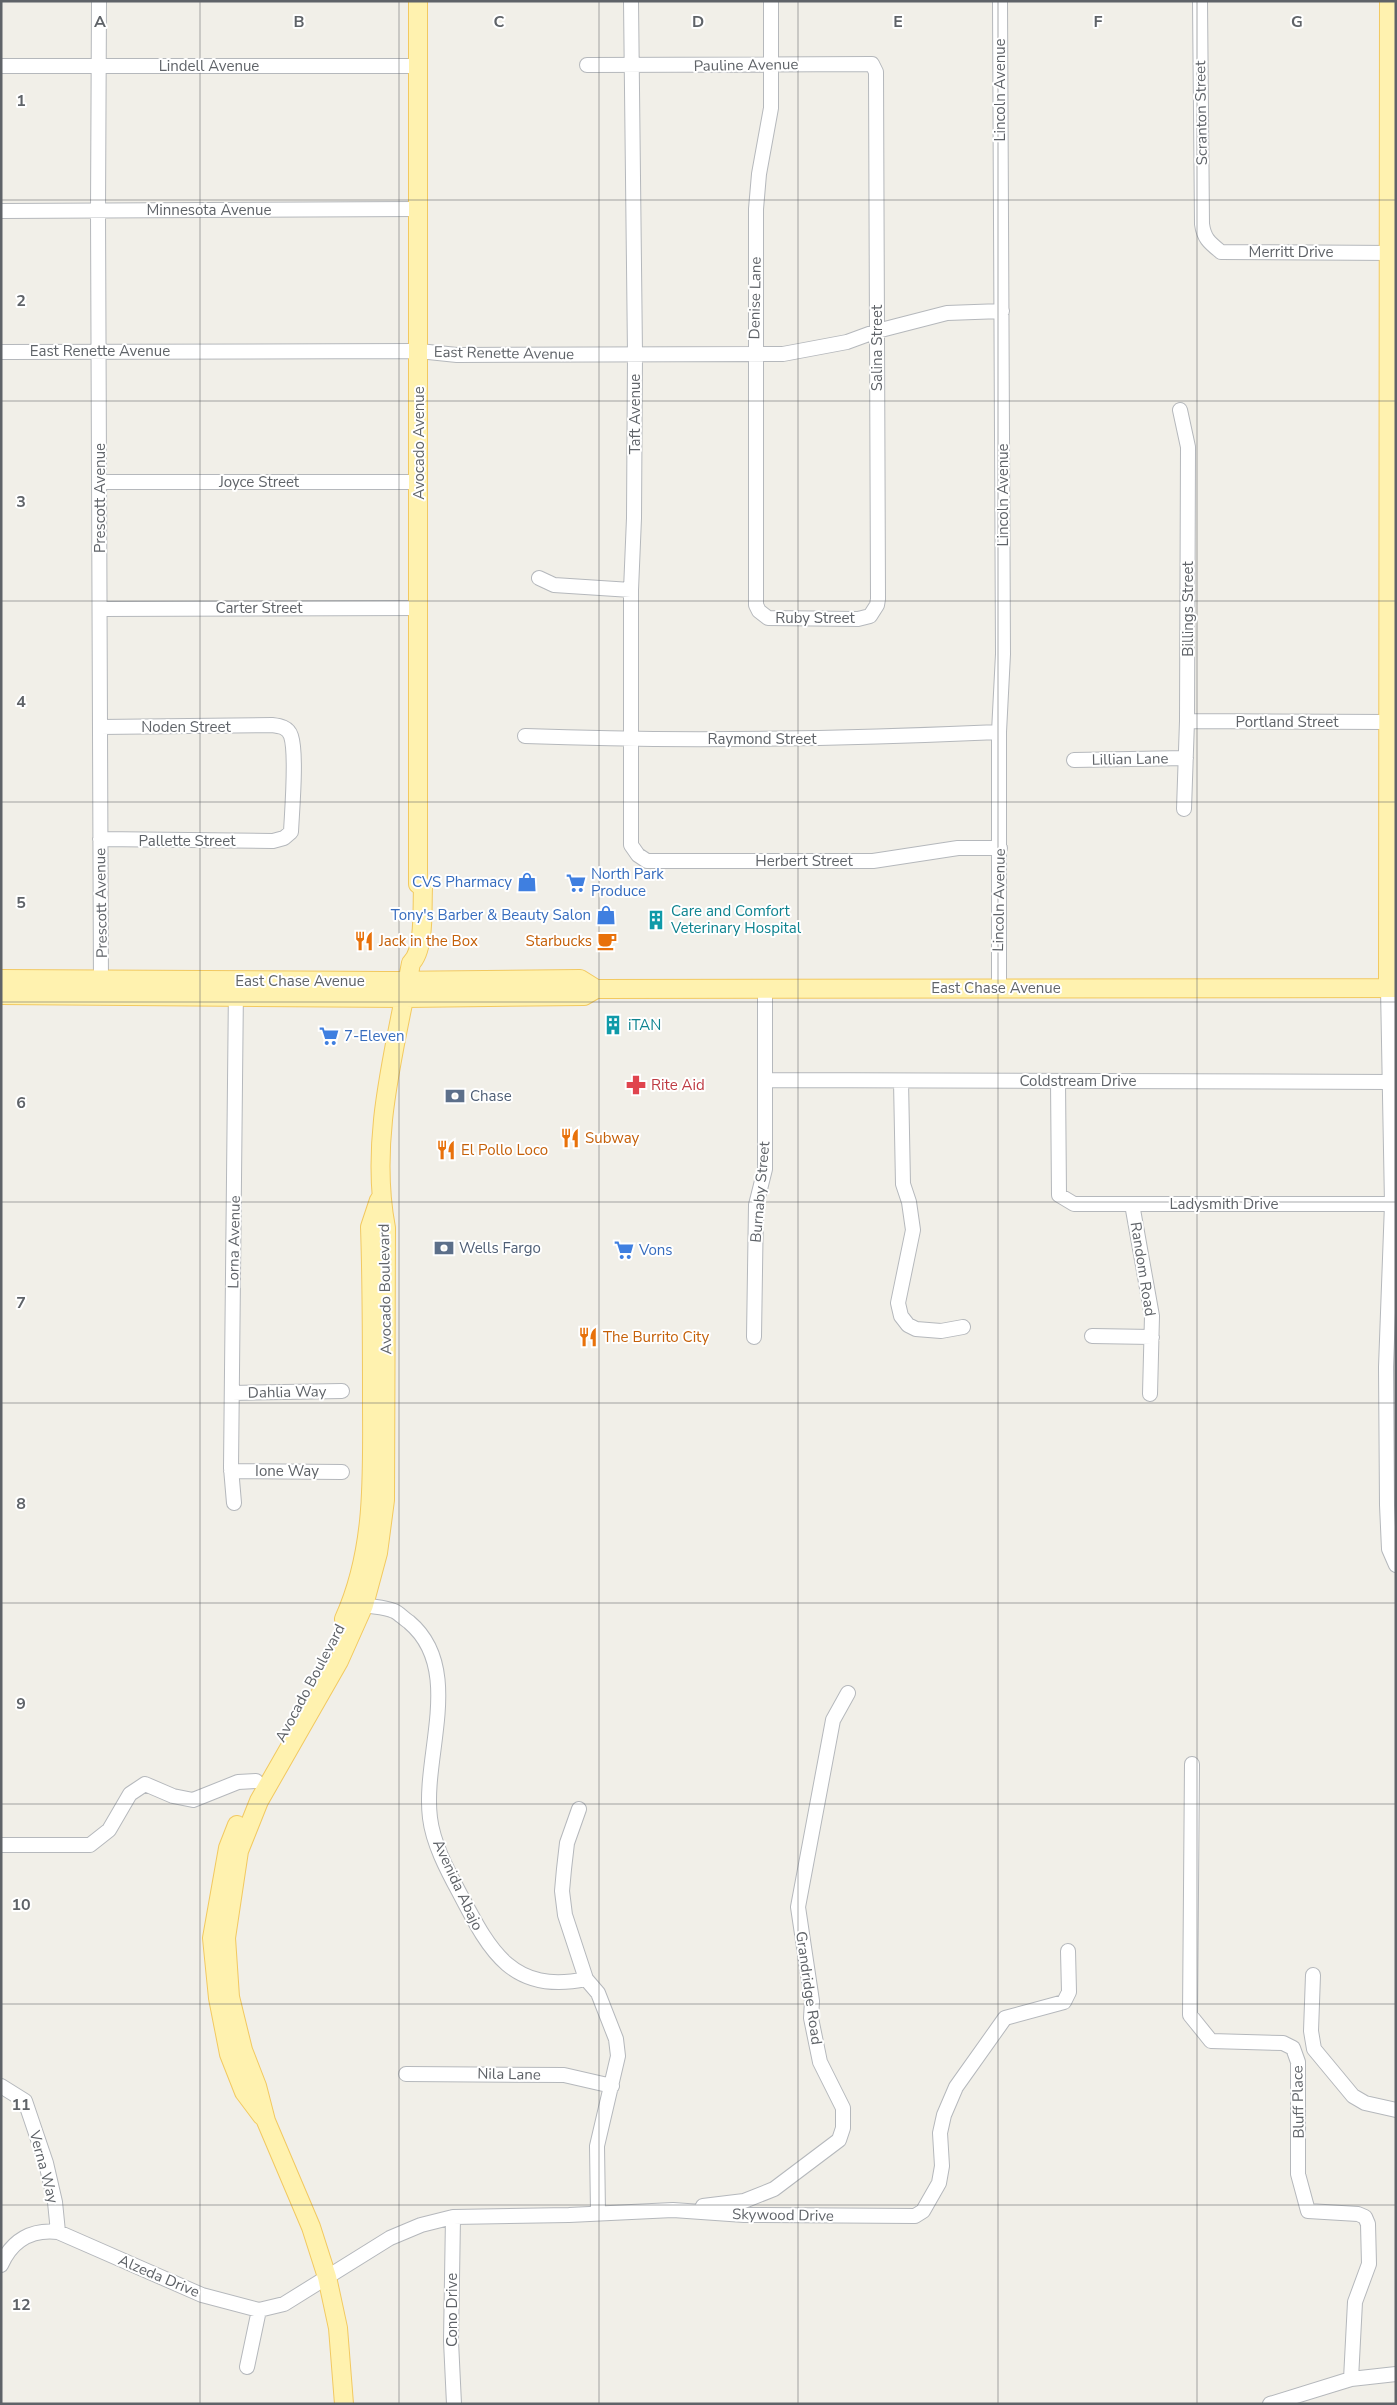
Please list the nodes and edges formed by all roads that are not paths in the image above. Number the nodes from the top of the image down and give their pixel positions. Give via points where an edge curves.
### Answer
1 (99, 1) edge
2 (418, 1) edge
3 (631, 1) edge
4 (771, 1) edge
5 (1000, 1) edge
6 (1200, 1) edge
7 (1389, 1) edge
8 (587, 65) dead end
9 (1, 66) edge
10 (99, 66) junction
11 (418, 66) junction
12 (631, 66) junction
13 (772, 66) junction
14 (877, 97) joint
15 (418, 210) junction
16 (1, 211) edge
17 (98, 211) junction
18 (1202, 224) joint
19 (1392, 253) edge
20 (1002, 310) junction
21 (877, 331) junction
22 (99, 351) junction
23 (419, 351) junction
24 (1, 352) edge
25 (636, 354) junction
26 (754, 355) junction
27 (1392, 386) edge
28 (1180, 410) dead end
29 (100, 482) junction
30 (419, 482) junction
31 (540, 578) dead end
32 (631, 590) junction
33 (756, 596) joint
34 (878, 599) joint
35 (419, 608) junction
36 (100, 609) junction
37 (1187, 722) junction
38 (1388, 722) junction
39 (100, 727) junction
40 (998, 732) junction
41 (525, 736) dead end
42 (631, 740) junction
43 (1186, 758) junction
44 (1074, 760) dead end
45 (1184, 809) dead end
46 (631, 828) joint
47 (100, 839) junction
48 (273, 841) joint
49 (1000, 848) junction
50 (1, 979) edge
51 (101, 988) junction
52 (236, 988) junction
53 (765, 988) junction
54 (998, 988) junction
55 (1392, 988) edge
56 (406, 990) junction
57 (1, 995) edge
58 (765, 1080) junction
59 (901, 1081) junction
60 (1058, 1081) junction
61 (1391, 1082) junction
62 (380, 1197) junction
63 (1132, 1204) junction
64 (1392, 1204) junction
65 (962, 1327) dead end
66 (1092, 1336) dead end
67 (754, 1337) dead end
68 (1152, 1337) junction
69 (342, 1391) dead end
70 (232, 1393) junction
71 (1150, 1394) dead end
72 (231, 1471) junction
73 (342, 1472) dead end
74 (234, 1503) dead end
75 (1396, 1565) edge
76 (364, 1605) junction
77 (848, 1694) dead end
78 (1192, 1764) dead end
79 (256, 1781) junction
80 (578, 1810) dead end
81 (1, 1845) edge
82 (1068, 1952) dead end
83 (1313, 1975) dead end
84 (586, 1979) junction
85 (406, 2074) dead end
86 (1, 2086) edge
87 (612, 2086) junction
88 (1396, 2110) edge
89 (266, 2121) junction
90 (686, 2211) junction
91 (598, 2212) junction
92 (453, 2217) junction
93 (58, 2232) junction
94 (1, 2264) edge
95 (327, 2278) junction
96 (259, 2310) junction
97 (247, 2367) dead end
98 (1396, 2374) edge
99 (1351, 2379) junction
100 (344, 2404) edge
101 (454, 2404) edge
102 (1270, 2404) edge

1 - 10 street, Prescott Avenue
2 - 11 main road, Avocado Avenue
3 - 12 street, Taft Avenue
4 - 13 street, Denise Lane
5 - 20 street, Lincoln Avenue
6 - 18 street, Scranton Street
7 - 19 main road
8 - 12 street, Pauline Avenue
9 - 10 street, Lindell Avenue
10 - 11 street, Lindell Avenue
10 - 17 street, Prescott Avenue
11 - 15 main road, Avocado Avenue
12 - 13 street, Pauline Avenue
12 - 25 street, Taft Avenue
13 - 14 street, Pauline Avenue via 872,64 876,72
13 - 26 street, Denise Lane via 771,108 756,210
14 - 21 street, Salina Street
15 - 17 street, Minnesota Avenue
15 - 23 main road, Avocado Avenue
16 - 17 street, Minnesota Avenue
17 - 22 street, Prescott Avenue
18 - 19 street, Merritt Drive via 1203,235 1221,252
19 - 27 main road
20 - 21 street, East Renette Avenue via 948,313
20 - 40 street, Lincoln Avenue via 1003,654
21 - 26 street, East Renette Avenue via 817,349
21 - 34 street, Salina Street
22 - 23 street, East Renette Avenue
22 - 24 street, East Renette Avenue
22 - 29 street, Prescott Avenue
23 - 25 street, East Renette Avenue via 457,355
23 - 30 main road, Avocado Avenue
25 - 26 street, East Renette Avenue
25 - 32 street, Taft Avenue
26 - 33 street, Denise Lane
27 - 38 main road
28 - 37 street, Billings Street via 1188,448
29 - 30 street, Joyce Street
29 - 36 street, Prescott Avenue
30 - 35 main road, Avocado Avenue
31 - 32 street via 554,585
32 - 42 street, Taft Avenue
33 - 34 street, Ruby Street via 759,611 768,618 870,616
35 - 36 street, Carter Street
35 - 56 main road, Avocado Avenue via 418,884 422,888 421,929 417,958 411,963
36 - 39 street, Prescott Avenue
37 - 38 street, Portland Street
37 - 43 street, Billings Street
38 - 55 main road
39 - 47 street, Prescott Avenue
39 - 48 street, Noden Street via 285,727 291,735 292,750 291,832
40 - 42 street, Raymond Street via 892,738
40 - 49 street, Lincoln Avenue
41 - 42 street, Raymond Street
42 - 46 street, Taft Avenue
43 - 44 street, Lillian Lane
43 - 45 street, Billings Street
46 - 49 street, Herbert Street via 631,845 647,862 873,862 958,848
47 - 48 street, Pallette Street
47 - 51 street, Prescott Avenue
49 - 54 street, Lincoln Avenue
50 - 51 main road, East Chase Avenue
51 - 52 main road, East Chase Avenue
51 - 57 main road, East Chase Avenue
52 - 56 main road, East Chase Avenue
52 - 70 street, Lorna Avenue
53 - 54 main road, East Chase Avenue
53 - 56 main road, East Chase Avenue via 596,989 580,979
53 - 58 street, Burnaby Street
54 - 55 main road, East Chase Avenue
55 - 61 street
56 - 62 main road, Avocado Boulevard via 380,1141
58 - 59 street, Coldstream Drive
58 - 67 street, Burnaby Street via 765,1168 756,1205
59 - 60 street, Coldstream Drive
59 - 65 street via 903,1184 913,1230 898,1303 901,1316 916,1329 941,1331
60 - 61 street, Coldstream Drive
60 - 63 street, Ladysmith Drive via 1059,1195 1074,1204
61 - 64 street
62 - 76 main road, Avocado Boulevard via 386,1228 385,1500 378,1553
62 - 79 main road, Avocado Boulevard via 370,1227 372,1499 366,1551 352,1601 328,1656
63 - 64 street, Ladysmith Drive
63 - 68 street, Random Road via 1150,1301
64 - 75 street via 1386,1367 1387,1504 1389,1549
66 - 68 street
68 - 71 street, Random Road
69 - 70 street, Dahlia Way
70 - 72 street, Lorna Avenue
72 - 73 street, Ione Way
72 - 74 street, Lorna Avenue
76 - 84 street, Avenida Abajo via 395,1611 418,1630 432,1652 438,1680 438,1702 428,1782 431,1823 452,1880 484,1941 504,1963 540,1980 570,1982
76 - 89 main road, Avocado Boulevard via 339,1661 259,1801 239,1851 226,1938 230,1997
77 - 90 street, Grandridge Road via 833,1720 798,1908 812,2001 811,2018 820,2062 843,2108 841,2134 839,2140 774,2189 744,2201 700,2206
78 - 99 street, Bluff Place via 1190,2015 1211,2041 1283,2043 1294,2048 1298,2062 1298,2174 1308,2211 1358,2214 1365,2217 1368,2224 1369,2264 1355,2302
79 - 81 street via 238,1782 193,1800 173,1796 145,1784 130,1794 109,1830 90,1845
79 - 89 main road, Avocado Boulevard via 228,1848 212,1938 218,1998 229,2054 244,2092
80 - 84 street via 567,1843 562,1891 565,1915
82 - 90 street, Skywood Drive via 1069,1992 1064,2002 1005,2018 956,2087 940,2133 942,2166 939,2183 924,2211 915,2216 895,2216 744,2215
83 - 88 street via 1311,2031 1314,2049 1353,2096 1365,2103
84 - 87 street via 598,1993 616,2039 618,2056
85 - 87 street, Nila Lane via 564,2075
86 - 93 street, Verna Way via 25,2102 46,2163
87 - 91 street via 597,2146
89 - 95 main road, Avocado Boulevard via 311,2227
90 - 91 street, Skywood Drive
91 - 92 street, Skywood Drive
92 - 95 street, Skywood Drive via 390,2238
92 - 101 street, Cono Drive via 451,2341
93 - 94 street, Alzeda Drive via 33,2233 12,2245
93 - 96 street, Alzeda Drive via 202,2295
95 - 96 street, Alzeda Drive via 284,2304
95 - 100 main road, Avocado Boulevard via 338,2328
96 - 97 street
98 - 99 street
99 - 102 street

